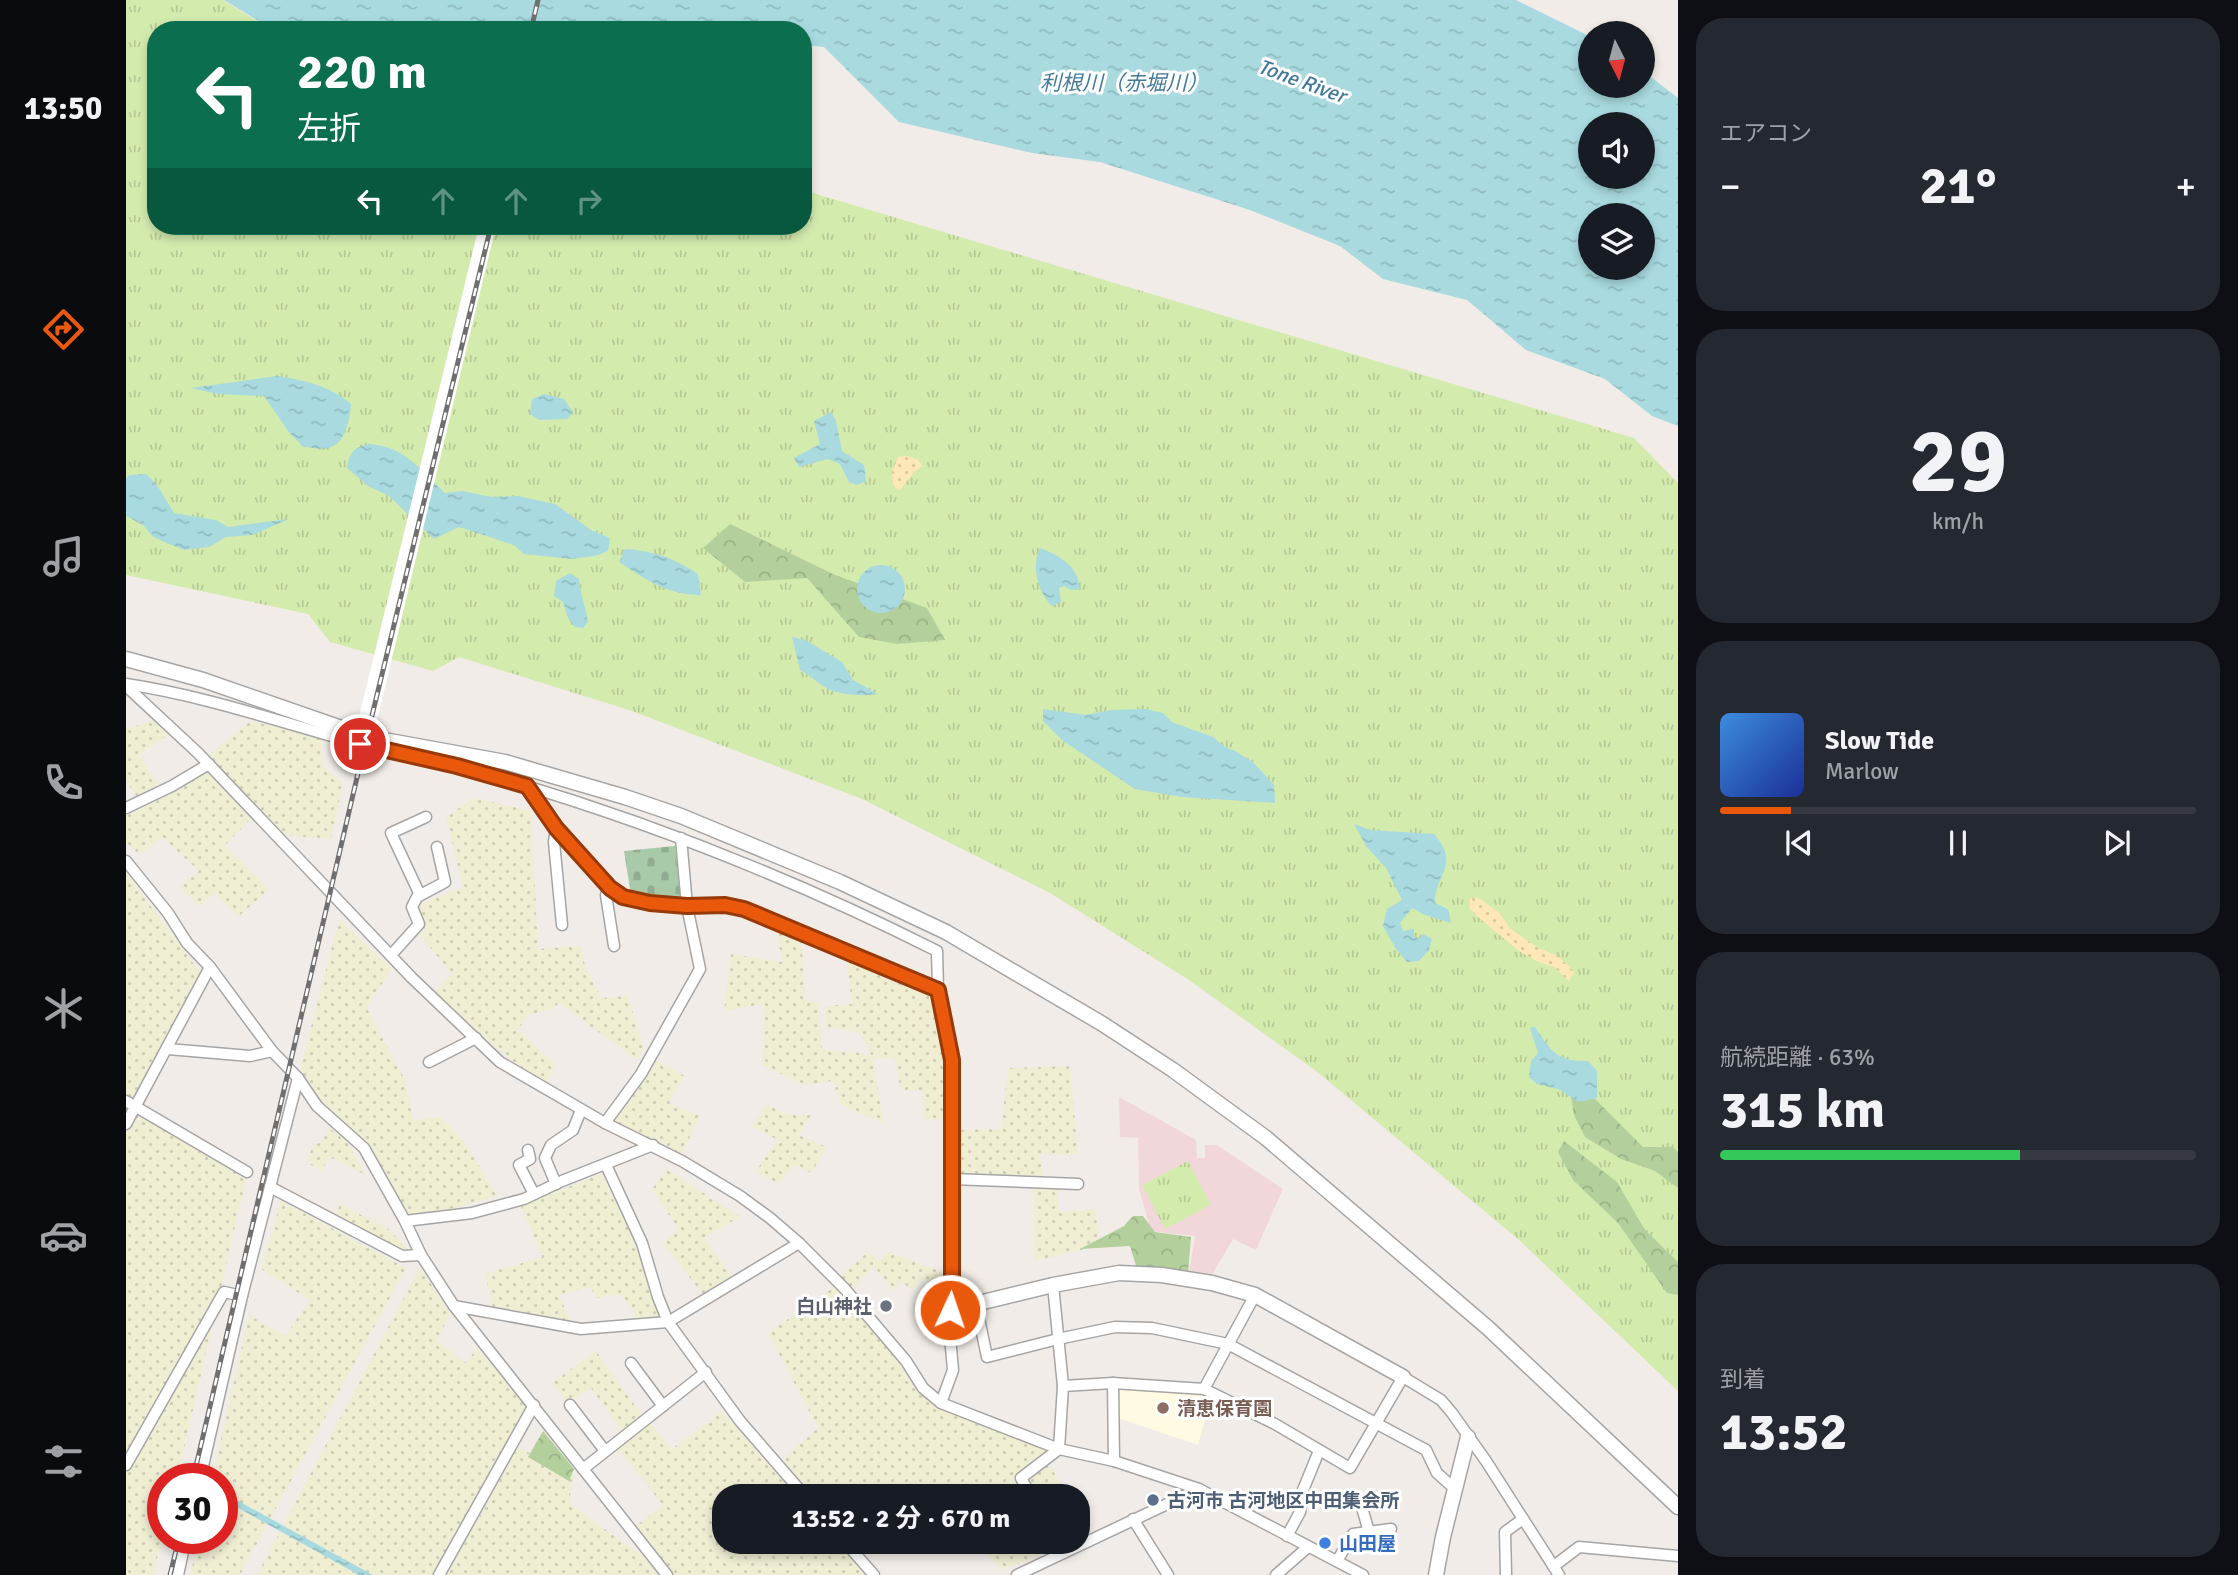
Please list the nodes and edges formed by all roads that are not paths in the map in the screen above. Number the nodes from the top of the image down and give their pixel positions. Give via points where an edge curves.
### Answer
1 (126, 659) edge
2 (126, 685) edge
3 (209, 764) junction
4 (527, 786) junction
5 (126, 808) edge
6 (426, 817) dead end
7 (556, 828) junction
8 (681, 838) junction
9 (437, 847) dead end
10 (126, 861) edge
11 (610, 888) junction
12 (421, 895) junction
13 (687, 906) junction
14 (562, 925) dead end
15 (614, 946) dead end
16 (391, 954) junction
17 (210, 967) junction
18 (938, 990) junction
19 (476, 1038) junction
20 (167, 1049) junction
21 (272, 1051) junction
22 (429, 1062) dead end
23 (298, 1077) junction
24 (131, 1104) edge
25 (581, 1110) junction
26 (605, 1123) junction
27 (126, 1125) edge
28 (653, 1145) junction
29 (528, 1150) dead end
30 (606, 1165) junction
31 (247, 1172) dead end
32 (952, 1179) junction
33 (556, 1184) junction
34 (1078, 1184) dead end
35 (270, 1187) junction
36 (534, 1194) junction
37 (405, 1221) junction
38 (799, 1242) junction
39 (421, 1255) junction
40 (1053, 1285) junction
41 (1255, 1294) junction
42 (242, 1296) junction
43 (976, 1304) junction
44 (454, 1306) junction
45 (950, 1310) junction
46 (668, 1322) junction
47 (1058, 1339) junction
48 (1228, 1344) junction
49 (631, 1363) dead end
50 (706, 1372) junction
51 (1403, 1377) junction
52 (1113, 1383) junction
53 (1063, 1386) junction
54 (1204, 1389) junction
55 (941, 1403) junction
56 (534, 1405) junction
57 (570, 1405) dead end
58 (663, 1406) junction
59 (1378, 1423) junction
60 (1468, 1437) junction
61 (1059, 1449) junction
62 (605, 1451) junction
63 (1319, 1451) junction
64 (1114, 1461) junction
65 (204, 1463) edge
66 (126, 1465) edge
67 (583, 1469) junction
68 (795, 1484) edge
69 (1024, 1484) edge
70 (1199, 1489) junction
71 (1455, 1489) junction
72 (1361, 1504) dead end
73 (1678, 1507) edge
74 (1133, 1519) junction
75 (1523, 1519) junction
76 (1391, 1528) dead end
77 (1369, 1532) junction
78 (1287, 1536) junction
79 (1090, 1540) edge
80 (1308, 1547) junction
81 (183, 1554) edge
82 (856, 1554) edge
83 (1060, 1554) edge
84 (1678, 1556) edge
85 (1337, 1561) junction
86 (1557, 1571) edge
87 (178, 1575) edge
88 (439, 1575) edge
89 (667, 1575) edge
90 (874, 1575) edge
91 (1017, 1575) edge
92 (1168, 1575) edge
93 (1276, 1575) edge
94 (1363, 1575) edge
95 (1436, 1575) edge
96 (1506, 1575) edge

1 - 73 street via 194,677 354,732 505,762 625,797 827,876 958,939 1101,1023 1266,1138 1514,1351
2 - 3 street
2 - 4 street via 221,704
3 - 5 street
3 - 16 street
4 - 7 street
4 - 8 street
6 - 12 street via 391,833
7 - 11 street
7 - 14 street
8 - 13 street
8 - 18 street via 841,904 937,951
9 - 12 street via 445,882
10 - 17 street
11 - 13 street via 635,901
11 - 15 street via 606,895
12 - 16 street via 412,907 419,924
13 - 18 street via 744,909
13 - 26 street via 700,969 641,1074
16 - 19 street
17 - 20 street
17 - 21 street
18 - 32 street via 952,1060
19 - 22 street
19 - 25 street via 500,1062
20 - 21 street via 250,1056
20 - 24 street
21 - 23 street
23 - 35 street
23 - 37 street via 317,1106 363,1148
24 - 27 street
24 - 31 street
25 - 26 street
25 - 33 street via 573,1130 551,1145 545,1158
26 - 28 street
28 - 30 street
28 - 38 street via 740,1196
29 - 36 street via 530,1159 519,1165
30 - 33 street
30 - 46 street via 642,1243
32 - 34 street
32 - 45 street
33 - 36 street
35 - 39 street via 402,1256
35 - 42 street
36 - 37 street via 472,1213
37 - 39 street
38 - 46 street
38 - 55 street via 844,1287 923,1388
39 - 44 street
40 - 41 street via 1119,1273 1162,1275
40 - 43 street
40 - 47 street
41 - 48 street
41 - 51 street
42 - 65 street
42 - 66 street via 224,1292
43 - 45 street
43 - 47 street via 987,1357
44 - 46 street via 581,1329
44 - 56 street
45 - 55 street via 953,1370
46 - 50 street
47 - 48 street via 1127,1327
47 - 53 street
48 - 54 street
48 - 59 street
49 - 58 street
50 - 58 street
50 - 68 street via 740,1421
51 - 59 street
51 - 60 street via 1441,1400
52 - 53 street
52 - 54 street
52 - 64 street
53 - 61 street
54 - 63 street
55 - 61 street
56 - 67 street
56 - 88 street
57 - 62 street
58 - 62 street
59 - 63 street via 1350,1468
59 - 71 street via 1426,1450 1437,1473
60 - 71 street
60 - 75 street
61 - 64 street
61 - 69 street via 1021,1478
62 - 67 street
63 - 78 street via 1303,1490 1300,1512
64 - 70 street
67 - 89 street
70 - 74 street
70 - 78 street
71 - 95 street
72 - 77 street
74 - 79 street
74 - 92 street
75 - 86 street
75 - 96 street via 1505,1532
76 - 77 street
77 - 85 street via 1353,1534
78 - 80 street
80 - 85 street
80 - 93 street
81 - 87 street
82 - 90 street
83 - 91 street
84 - 86 street via 1579,1547
85 - 94 street

